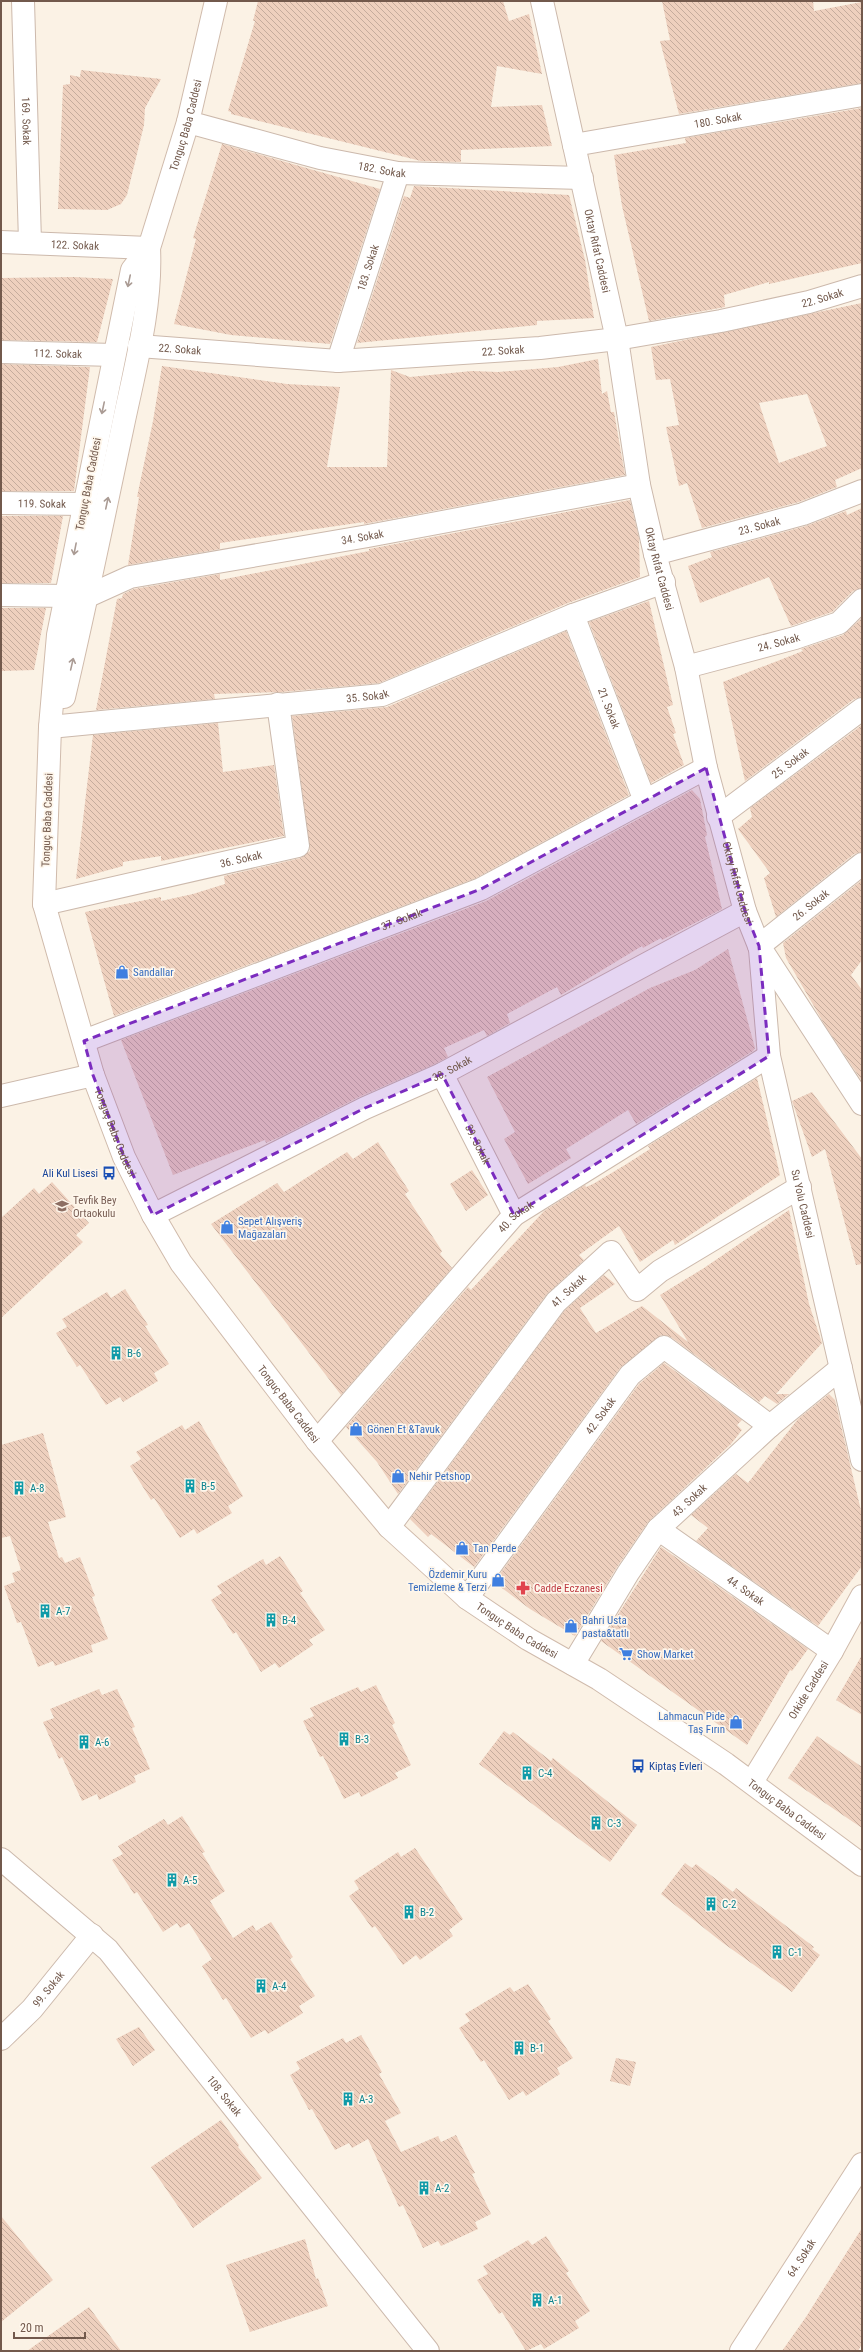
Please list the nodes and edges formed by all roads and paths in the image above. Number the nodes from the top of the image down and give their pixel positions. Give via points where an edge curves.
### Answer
1 (23, 1) edge
2 (216, 1) edge
3 (542, 1) edge
4 (862, 95) edge
5 (188, 122) junction
6 (574, 145) junction
7 (398, 174) junction
8 (582, 178) junction
9 (1, 242) edge
10 (30, 242) junction
11 (149, 248) junction
12 (862, 286) edge
13 (616, 339) junction
14 (139, 346) junction
15 (1, 352) edge
16 (114, 354) junction
17 (338, 361) junction
18 (639, 485) junction
19 (862, 491) edge
20 (1, 504) edge
21 (84, 504) junction
22 (655, 554) junction
23 (664, 582) junction
24 (1, 595) edge
25 (66, 596) junction
26 (88, 596) junction
27 (862, 600) edge
28 (573, 615) junction
29 (686, 667) junction
30 (278, 704) junction
31 (862, 709) edge
32 (50, 727) junction
33 (706, 768) junction
34 (645, 801) junction
35 (718, 817) junction
36 (862, 864) edge
37 (44, 904) junction
38 (745, 911) junction
39 (759, 946) junction
40 (84, 1041) junction
41 (769, 1056) junction
42 (442, 1074) junction
43 (93, 1075) junction
44 (1, 1096) edge
45 (862, 1104) edge
46 (800, 1187) junction
47 (153, 1215) junction
48 (514, 1215) junction
49 (841, 1368) junction
50 (770, 1426) junction
51 (318, 1441) junction
52 (862, 1460) edge
53 (389, 1527) junction
54 (658, 1529) junction
55 (862, 1596) edge
56 (467, 1598) junction
57 (832, 1652) junction
58 (573, 1664) junction
59 (752, 1782) junction
60 (1, 1859) edge
61 (862, 1864) edge
62 (92, 1935) junction
63 (1, 2039) edge
64 (862, 2164) edge
65 (428, 2351) edge
66 (741, 2351) edge

1 - 10 street, 169. Sokak
2 - 5 street, Tonguç Baba Caddesi
3 - 6 street, Oktay Rıfat Caddesi
4 - 6 street, 180. Sokak
5 - 7 street, 182. Sokak via 320,158
5 - 11 street, Tonguç Baba Caddesi
6 - 8 street, Oktay Rıfat Caddesi
7 - 8 street, 182. Sokak
7 - 17 street, 183. Sokak
8 - 13 street, Oktay Rıfat Caddesi
9 - 10 street, 122. Sokak
10 - 11 street, 122. Sokak
11 - 14 street, Tonguç Baba Caddesi via 150,269
11 -> 16 street, Tonguç Baba Caddesi via 132,270
12 - 13 street, 22. Sokak via 809,302 721,321
13 - 17 street, 22. Sokak via 540,348
13 - 18 street, Oktay Rıfat Caddesi
14 - 17 street, 22. Sokak
26 -> 14 street, Tonguç Baba Caddesi
15 - 16 street, 112. Sokak
16 -> 21 street, Tonguç Baba Caddesi
18 - 22 street, Oktay Rıfat Caddesi
18 - 26 street, 34. Sokak via 368,536 130,576
19 - 22 street, 23. Sokak via 803,514
20 - 21 street, 119. Sokak
21 -> 25 street, Tonguç Baba Caddesi
22 - 23 street, Oktay Rıfat Caddesi
23 - 28 street, 35. Sokak
23 - 29 street, Oktay Rıfat Caddesi
24 - 25 street
25 - 32 street, Tonguç Baba Caddesi via 58,634
32 -> 26 street, Tonguç Baba Caddesi via 63,701
27 - 29 street, 24. Sokak via 839,623 795,638
28 - 30 street, 35. Sokak via 382,695
28 - 34 street, 21. Sokak
29 - 33 street, Oktay Rıfat Caddesi
30 - 32 street, 35. Sokak
30 - 37 street, 36. Sokak via 298,846
31 - 35 street, 25. Sokak
32 - 37 street, Tonguç Baba Caddesi
33 - 34 street, 37. Sokak
33 - 35 street, Oktay Rıfat Caddesi
34 - 40 street, 37. Sokak via 481,889
35 - 38 street, Oktay Rıfat Caddesi
36 - 39 street, 26. Sokak
37 - 40 street, Tonguç Baba Caddesi
38 - 39 street, Oktay Rıfat Caddesi
38 - 42 street, 38. Sokak
39 - 41 street, Su Yolu Caddesi
39 - 45 street, Oktay Rıfat Caddesi
40 - 43 street, Tonguç Baba Caddesi
41 - 46 street, Su Yolu Caddesi
41 - 48 street, 40. Sokak
42 - 47 street, 38. Sokak via 365,1108
42 - 48 street, 39. Sokak
43 - 44 street
43 - 47 street, Tonguç Baba Caddesi via 124,1157
46 - 49 street, Su Yolu Caddesi
46 - 53 street, 41. Sokak via 660,1271 637,1290 611,1252 556,1302
47 - 51 street, Tonguç Baba Caddesi via 182,1263
48 - 51 street, 40. Sokak
49 - 50 street, 43. Sokak
49 - 52 street, Su Yolu Caddesi
50 - 54 street, 43. Sokak
50 - 56 street, 42. Sokak via 664,1347 630,1375
51 - 53 street, Tonguç Baba Caddesi
53 - 56 street, Tonguç Baba Caddesi
54 - 57 street, 44. Sokak
54 - 58 street, 43. Sokak
55 - 57 street, Orkide Caddesi
56 - 58 street, Tonguç Baba Caddesi via 528,1639
57 - 59 street, Orkide Caddesi
58 - 59 street, Tonguç Baba Caddesi
59 - 61 street, Tonguç Baba Caddesi
60 - 62 street, 108. Sokak
62 - 63 street, 99. Sokak via 32,2008
62 - 65 street, 108. Sokak via 108,1950
64 - 66 street, 64. Sokak

